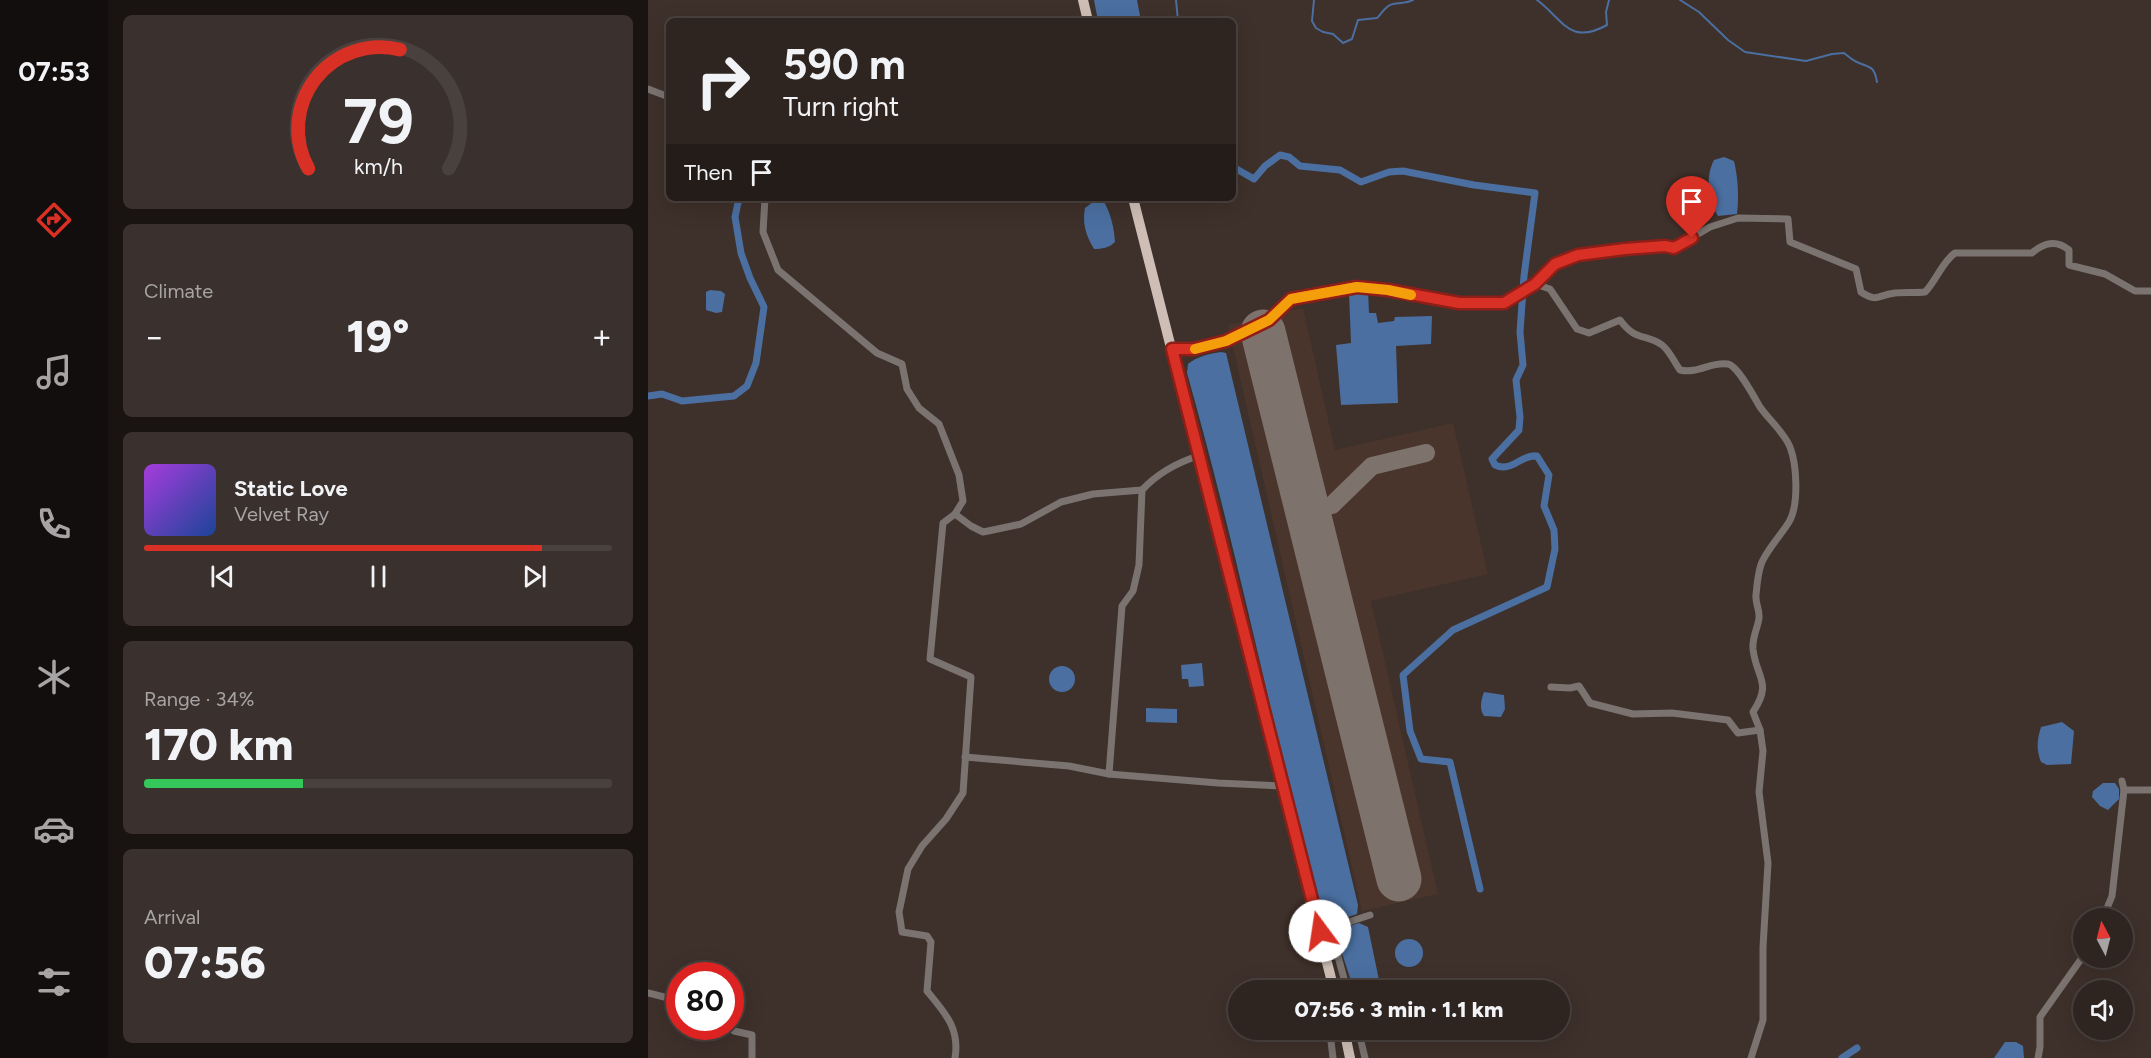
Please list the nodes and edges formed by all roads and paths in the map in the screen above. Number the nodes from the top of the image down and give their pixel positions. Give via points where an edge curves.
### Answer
1 (1083, 0) edge
2 (1087, 18) edge
3 (648, 89) edge
4 (666, 96) edge
5 (765, 201) edge
6 (1134, 201) edge
7 (1535, 284) junction
8 (2151, 291) edge
9 (1172, 349) junction
10 (1198, 456) junction
11 (1142, 490) junction
12 (954, 514) junction
13 (1551, 687) dead end
14 (1760, 730) junction
15 (965, 757) junction
16 (1109, 774) junction
17 (2122, 781) dead end
18 (1283, 786) junction
19 (2124, 790) junction
20 (2151, 790) edge
21 (2107, 908) edge
22 (1370, 915) dead end
23 (2075, 968) edge
24 (1332, 980) edge
25 (1344, 980) edge
26 (648, 993) edge
27 (666, 998) edge
28 (744, 1033) edge
29 (1346, 1040) edge
30 (1361, 1040) edge
31 (1331, 1041) dead end
32 (752, 1058) edge
33 (955, 1058) edge
34 (1334, 1058) edge
35 (1350, 1058) edge
36 (1365, 1058) edge
37 (1751, 1058) edge
38 (2038, 1058) edge

1 - 2 highway
3 - 4 street
5 - 12 street via 763,232 778,270 877,353 902,364 907,389 919,408 939,424 963,501
6 - 9 highway
7 - 8 street via 1555,264 1578,255 1674,248 1710,227 1751,217 1788,219 1790,242 1856,269 1861,292 1871,298 1925,292 1955,253 2032,253 2053,243 2069,250 2068,265 2105,274 2135,291
7 - 9 street via 1504,303 1459,303 1357,287 1291,299 1269,320 1226,341 1194,349
7 - 14 street via 1550,290 1577,329 1589,333 1620,320 1637,337 1663,346 1680,370 1691,372 1718,363 1731,364 1790,446 1796,499 1790,521 1762,561 1755,598 1759,618 1753,646 1764,682 1761,699 1753,712
9 - 10 highway
10 - 11 street via 1166,470
10 - 18 highway
11 - 12 street via 1093,494 1060,502 1022,524 982,532
11 - 16 street via 1139,565 1133,591 1122,606
12 - 15 street via 943,523 930,659 971,677
13 - 14 street via 1579,686 1590,703 1633,714 1672,713 1728,720 1738,733
14 - 37 street via 1763,751 1759,792 1768,863 1763,1020
15 - 16 street via 1069,766
15 - 33 street via 963,793 908,869 899,912 902,932 927,936 931,942 927,991 951,1019 957,1047
16 - 18 street
17 - 19 street
18 - 24 highway
19 - 20 street
19 - 21 street via 2112,896
22 - 25 street via 1330,928
23 - 38 street via 2040,1017
26 - 27 street
28 - 32 street via 752,1035
29 - 35 highway
30 - 36 street
31 - 34 street

